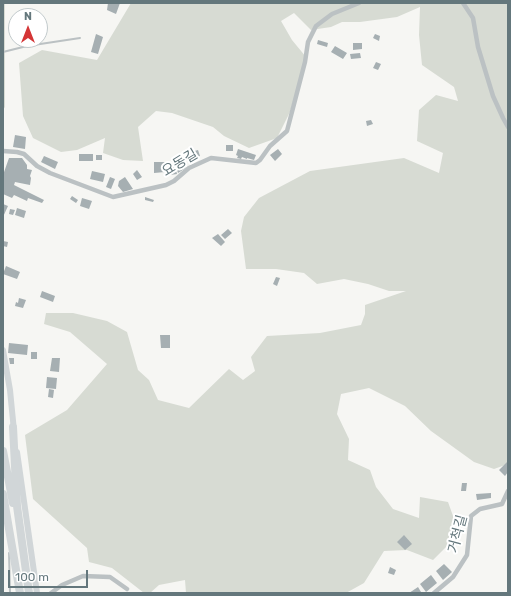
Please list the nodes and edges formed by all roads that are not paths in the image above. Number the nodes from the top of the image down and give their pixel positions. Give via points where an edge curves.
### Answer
1 (359, 3) edge
2 (463, 3) edge
3 (80, 38) dead end
4 (3, 52) edge
5 (508, 127) edge
6 (3, 151) edge
7 (3, 350) edge
8 (14, 427) junction
9 (3, 451) edge
10 (508, 491) edge
11 (4, 498) edge
12 (127, 589) dead end
13 (10, 593) edge
14 (20, 593) edge
15 (28, 593) edge
16 (37, 593) edge
17 (51, 593) edge
18 (434, 593) edge

1 - 6 street, 요동길 via 332,14 316,26 308,42 287,131 256,163 211,158 189,168 166,185 113,197 50,173 37,166 24,154
2 - 5 street via 473,18 478,47 493,96
3 - 4 lane
7 - 8 street
8 - 15 highway via 17,506
8 - 16 street
9 - 15 highway
10 - 18 street, 거척길 via 502,504 480,509 471,516 467,555 453,577
11 - 13 lane
11 - 14 highway
12 - 17 street via 110,577 83,576

